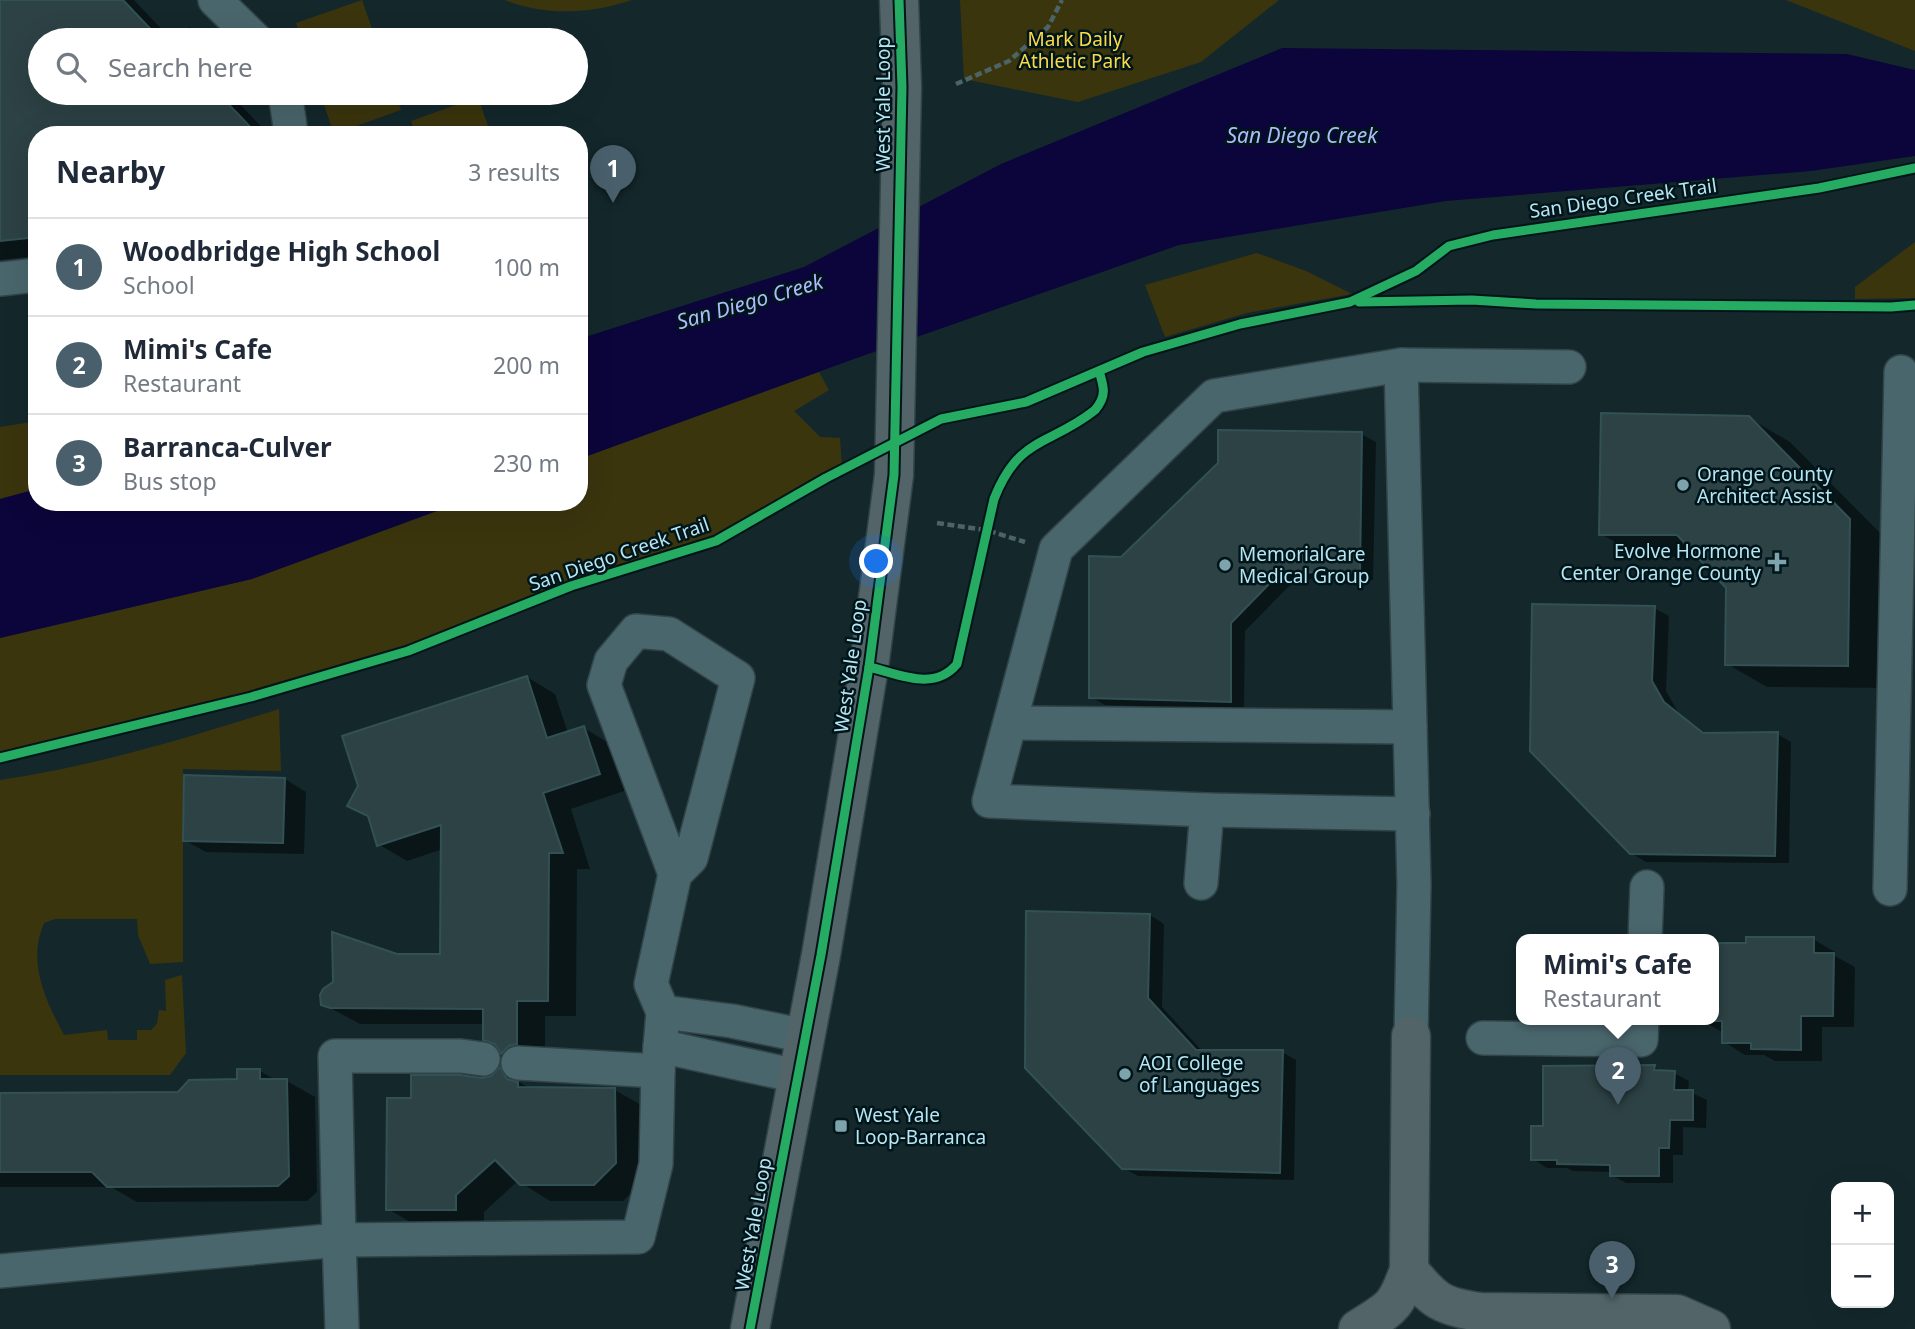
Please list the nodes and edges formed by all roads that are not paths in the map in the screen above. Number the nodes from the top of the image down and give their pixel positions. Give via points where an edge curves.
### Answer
1 (215, 0) edge
2 (899, 0) edge
3 (244, 28) edge
4 (287, 105) edge
5 (290, 126) edge
6 (28, 276) edge
7 (0, 279) edge
8 (1401, 365) junction
9 (1569, 367) dead end
10 (1901, 372) dead end
11 (1010, 723) junction
12 (1410, 727) junction
13 (1207, 810) junction
14 (1413, 814) junction
15 (675, 874) junction
16 (1200, 883) dead end
17 (1647, 887) dead end
18 (1890, 889) dead end
19 (1645, 934) edge
20 (663, 1012) junction
21 (1642, 1025) edge
22 (805, 1036) junction
23 (1411, 1036) joint
24 (1483, 1038) dead end
25 (484, 1059) dead end
26 (659, 1059) junction
27 (517, 1063) dead end
28 (797, 1076) junction
29 (339, 1240) junction
30 (1409, 1270) junction
31 (0, 1271) edge
32 (342, 1329) edge
33 (750, 1329) edge
34 (1358, 1329) edge
35 (1711, 1329) edge

1 - 3 lane
2 - 22 main road, West Yale Loop via 902,86 894,475 869,667
4 - 5 lane
6 - 7 lane
8 - 9 lane
8 - 11 lane via 1214,396 1056,549
8 - 12 lane
10 - 18 lane
11 - 12 lane
11 - 13 lane via 989,801
12 - 14 lane
13 - 14 lane
13 - 16 lane
14 - 23 lane
15 - 15 lane via 691,858 738,678 669,634 636,631 611,661 604,685
15 - 20 lane via 651,984
17 - 19 lane
20 - 22 lane
20 - 26 lane
21 - 24 lane via 1641,1040
22 - 28 main road, West Yale Loop
23 - 30 main road
25 - 29 lane via 335,1056
26 - 27 lane
26 - 28 lane
26 - 29 lane via 656,1164 638,1237
28 - 33 main road, West Yale Loop
29 - 31 lane
29 - 32 lane
30 - 34 main road via 1392,1307
30 - 35 main road via 1429,1296 1455,1309 1677,1314

